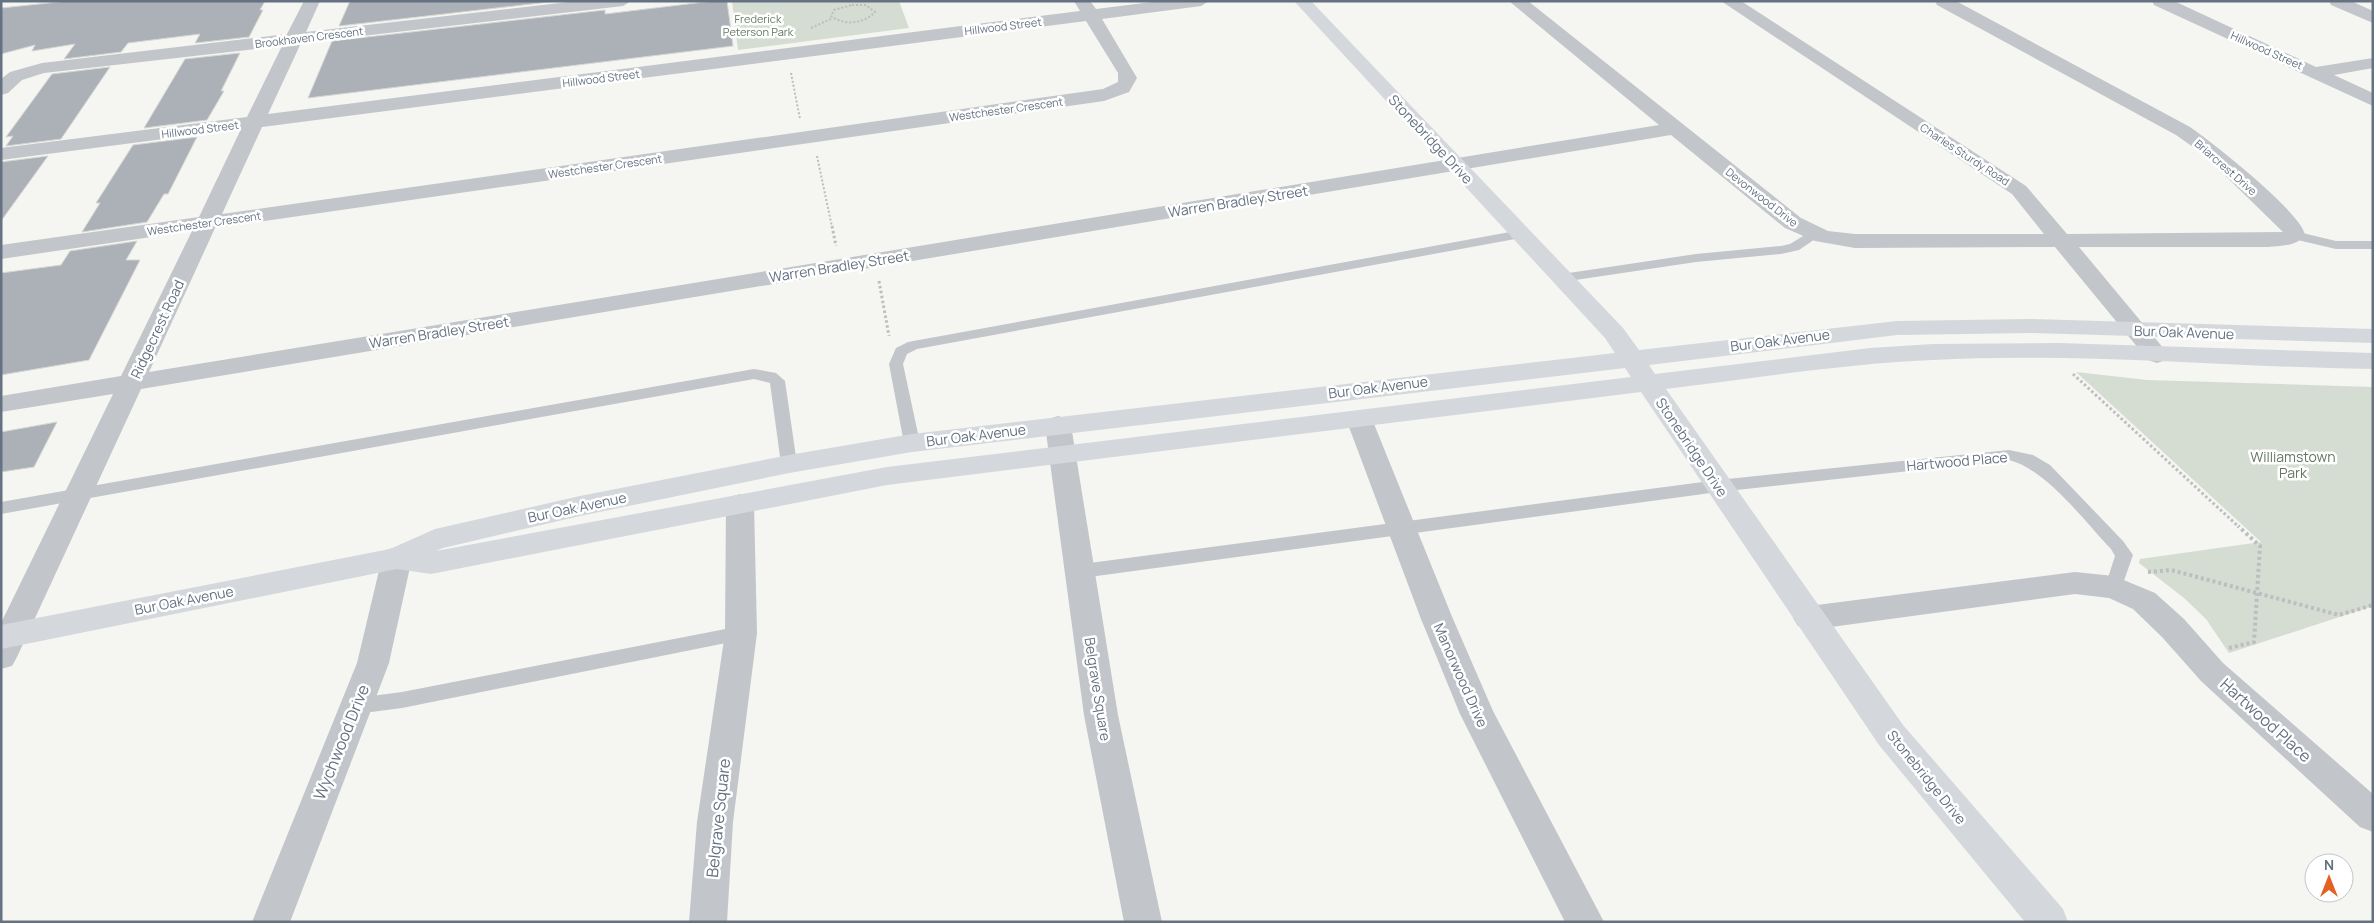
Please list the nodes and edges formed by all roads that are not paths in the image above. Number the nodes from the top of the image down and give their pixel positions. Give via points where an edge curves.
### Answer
1 (312, 1) edge
2 (623, 1) edge
3 (1202, 1) edge
4 (1302, 1) edge
5 (1517, 1) edge
6 (1729, 1) edge
7 (1943, 1) edge
8 (2160, 1) edge
9 (2337, 1) edge
10 (1087, 8) edge
11 (2373, 18) edge
12 (294, 39) junction
13 (2373, 63) edge
14 (2317, 72) junction
15 (1, 89) edge
16 (2373, 100) edge
17 (255, 122) junction
18 (1676, 128) junction
19 (1, 154) edge
20 (1456, 165) junction
21 (208, 222) junction
22 (1521, 234) junction
23 (1813, 234) junction
24 (2294, 235) junction
25 (2063, 241) junction
26 (2373, 245) edge
27 (1, 252) edge
28 (1562, 278) junction
29 (2136, 330) junction
30 (2373, 336) edge
31 (2157, 355) junction
32 (1631, 358) junction
33 (2373, 361) edge
34 (132, 382) junction
35 (1648, 383) junction
36 (1, 404) edge
37 (1359, 418) junction
38 (1058, 425) junction
39 (912, 442) junction
40 (1064, 454) junction
41 (789, 464) junction
42 (1718, 486) junction
43 (79, 494) junction
44 (740, 504) junction
45 (1, 508) edge
46 (1402, 529) junction
47 (397, 558) junction
48 (1082, 571) junction
49 (2114, 587) junction
50 (1809, 618) junction
51 (741, 633) junction
52 (5, 643) edge
53 (356, 706) junction
54 (2373, 816) edge
55 (271, 922) edge
56 (708, 922) edge
57 (1143, 922) edge
58 (1585, 922) edge
59 (2049, 922) edge

1 - 12 street, Ridgecrest Road
2 - 12 street, Brookhaven Crescent
3 - 10 street, Hillwood Street
4 - 20 street, Stonebridge Drive
5 - 18 street, Devonwood Drive
6 - 25 street, Charles Sturdy Road via 2005,179 2019,190
7 - 24 street, Briarcrest Drive via 2200,143 2284,218 2293,228
8 - 14 street, Hillwood Street
9 - 11 street
10 - 17 street, Hillwood Street
10 - 21 street, Westchester Crescent via 1129,78 1128,84 1120,91
12 - 15 street, Brookhaven Crescent via 42,68 16,76
12 - 17 street, Ridgecrest Road
13 - 14 street
14 - 16 street, Hillwood Street
17 - 19 street, Hillwood Street
17 - 21 street, Ridgecrest Road
18 - 20 street, Warren Bradley Street
18 - 23 street, Devonwood Drive via 1794,223
20 - 22 street, Stonebridge Drive
20 - 34 street, Warren Bradley Street
21 - 27 street, Westchester Crescent
21 - 34 street, Ridgecrest Road
22 - 28 street, Stonebridge Drive
22 - 39 lane via 913,344 901,351 896,364
23 - 25 street, Devonwood Drive via 1854,241
23 - 28 lane via 1794,247 1781,250 1696,258
24 - 25 street via 2268,240
24 - 26 lane via 2336,245
25 - 29 street, Charles Sturdy Road
28 - 32 street, Stonebridge Drive via 1614,333
29 - 30 street, Bur Oak Avenue
29 - 31 street, Charles Sturdy Road
29 - 32 street, Bur Oak Avenue via 1984,326 1897,328
31 - 33 street, Bur Oak Avenue
31 - 35 street, Bur Oak Avenue via 2018,350 1916,352
32 - 35 street, Stonebridge Drive
32 - 38 street, Bur Oak Avenue
34 - 36 street, Warren Bradley Street
34 - 43 street, Ridgecrest Road
35 - 37 street, Bur Oak Avenue
35 - 42 street, Stonebridge Drive
37 - 40 street, Bur Oak Avenue
37 - 46 street, Manorwood Drive
38 - 39 street, Bur Oak Avenue
38 - 40 street
39 - 41 street, Bur Oak Avenue
40 - 44 street, Bur Oak Avenue via 887,476
40 - 48 street, Belgrave Square
41 - 43 lane via 778,381 771,376 754,374
41 - 47 street, Bur Oak Avenue via 435,539
42 - 46 lane, Hartwood Place
42 - 49 lane, Hartwood Place via 1991,456 2027,459 2044,469 2117,544 2124,555
42 - 50 street, Stonebridge Drive
43 - 45 lane
43 - 52 street, Ridgecrest Road
44 - 47 street, Bur Oak Avenue via 598,534 431,563
44 - 51 street, Belgrave Square
46 - 48 lane, Hartwood Place
46 - 58 street, Manorwood Drive via 1477,714
47 - 52 street, Bur Oak Avenue
47 - 53 street, Wychwood Drive via 380,644
48 - 57 street, Belgrave Square via 1101,715
49 - 50 street, Hartwood Place via 2075,583
49 - 54 street, Hartwood Place via 2144,602 2160,615 2212,672
50 - 59 street, Stonebridge Drive via 1892,735
51 - 53 lane via 402,700
51 - 56 street, Belgrave Square via 715,822
53 - 55 street, Wychwood Drive

